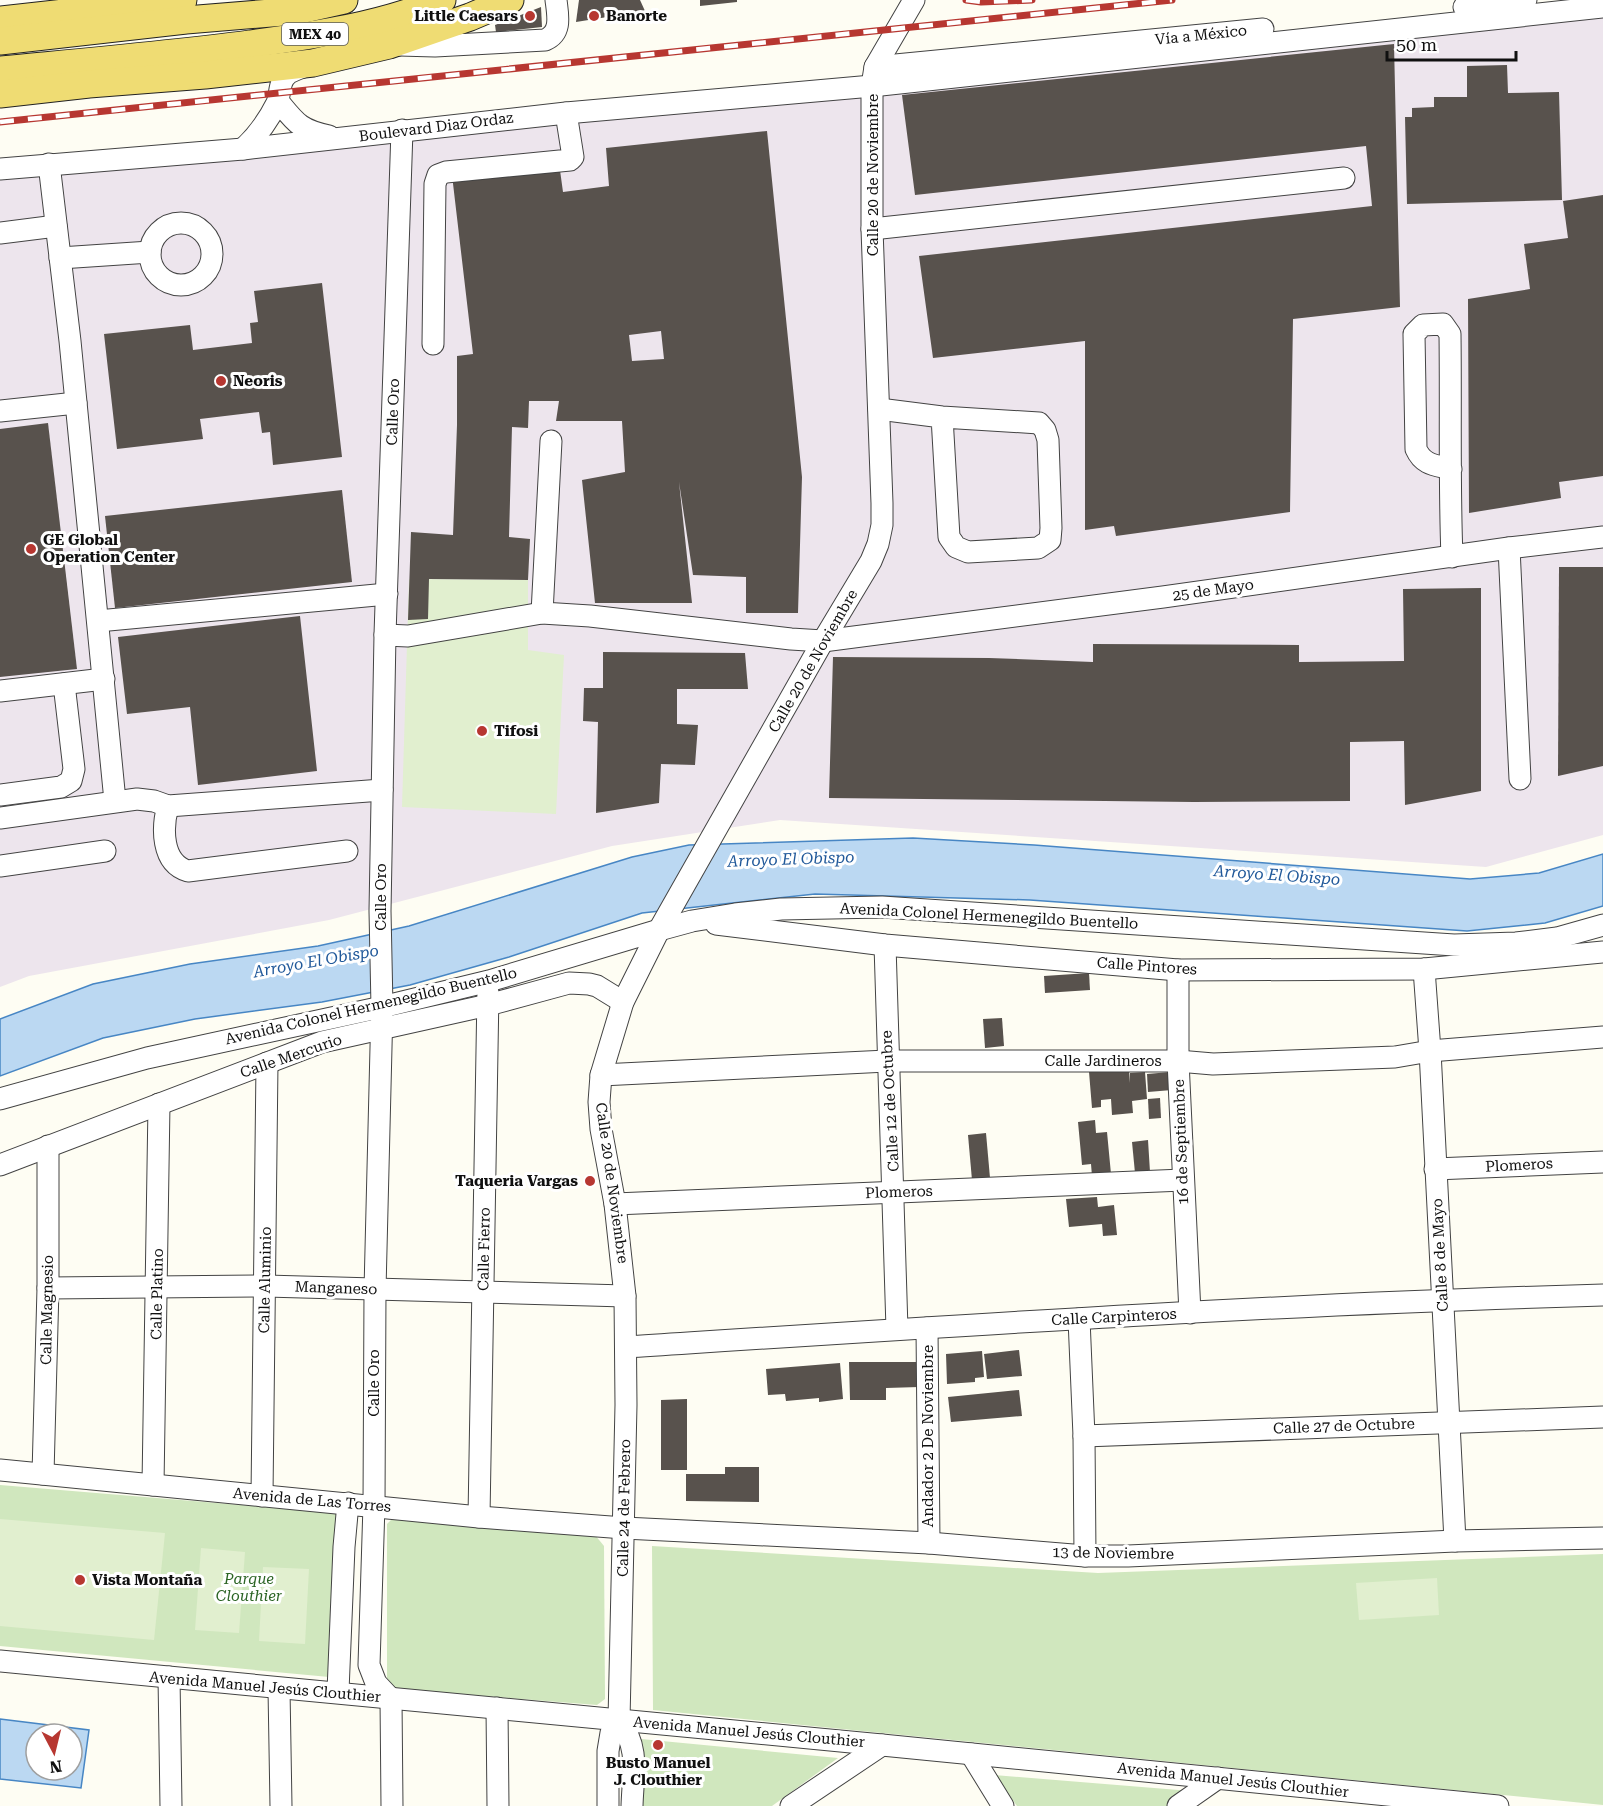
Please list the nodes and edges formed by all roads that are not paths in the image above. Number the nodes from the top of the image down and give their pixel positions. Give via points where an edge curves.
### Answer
1 (344, 0) edge
2 (442, 0) edge
3 (510, 0) edge
4 (556, 0) edge
5 (914, 0) edge
6 (1518, 6) edge
7 (1603, 7) edge
8 (184, 10) edge
9 (0, 20) edge
10 (0, 41) edge
11 (389, 45) junction
12 (313, 63) junction
13 (0, 70) edge
14 (874, 76) junction
15 (0, 94) edge
16 (278, 101) junction
17 (566, 112) junction
18 (402, 130) junction
19 (341, 138) junction
20 (243, 149) junction
21 (49, 164) junction
22 (0, 169) edge
23 (1344, 178) dead end
24 (56, 226) junction
25 (872, 229) junction
26 (0, 233) edge
27 (150, 252) dead end
28 (60, 258) junction
29 (433, 344) dead end
30 (76, 403) junction
31 (879, 409) junction
32 (0, 411) edge
33 (942, 417) junction
34 (551, 441) dead end
35 (1451, 469) junction
36 (1603, 537) edge
37 (1509, 548) junction
38 (1452, 557) junction
39 (387, 594) junction
40 (542, 613) junction
41 (98, 621) junction
42 (385, 635) junction
43 (823, 641) junction
44 (104, 679) junction
45 (64, 684) junction
46 (0, 691) edge
47 (1520, 779) dead end
48 (382, 790) junction
49 (0, 795) edge
50 (116, 801) junction
51 (168, 806) junction
52 (0, 818) edge
53 (105, 851) dead end
54 (346, 851) dead end
55 (0, 866) edge
56 (692, 921) junction
57 (1603, 925) edge
58 (659, 930) junction
59 (885, 945) junction
60 (1603, 952) edge
61 (1424, 969) junction
62 (1178, 970) junction
63 (489, 981) junction
64 (382, 1000) junction
65 (623, 1002) junction
66 (488, 1005) junction
67 (315, 1021) junction
68 (381, 1028) junction
69 (1603, 1036) edge
70 (322, 1042) junction
71 (1430, 1051) junction
72 (887, 1061) junction
73 (1178, 1061) junction
74 (267, 1063) junction
75 (601, 1075) junction
76 (0, 1099) edge
77 (159, 1104) junction
78 (48, 1146) junction
79 (1603, 1161) edge
80 (0, 1165) edge
81 (1435, 1169) junction
82 (1183, 1180) junction
83 (894, 1192) junction
84 (615, 1204) junction
85 (266, 1286) junction
86 (48, 1288) junction
87 (157, 1288) junction
88 (375, 1290) junction
89 (483, 1293) junction
90 (1603, 1295) edge
91 (625, 1296) junction
92 (1442, 1299) junction
93 (1190, 1313) junction
94 (1079, 1319) junction
95 (927, 1328) junction
96 (897, 1329) junction
97 (626, 1347) junction
98 (1603, 1417) edge
99 (1449, 1421) junction
100 (1084, 1436) junction
101 (0, 1470) edge
102 (43, 1474) junction
103 (153, 1485) junction
104 (262, 1496) junction
105 (348, 1503) junction
106 (374, 1505) junction
107 (479, 1517) junction
108 (624, 1528) junction
109 (1603, 1538) edge
110 (1455, 1541) junction
111 (928, 1543) junction
112 (1085, 1556) junction
113 (0, 1661) edge
114 (369, 1665) junction
115 (169, 1677) junction
116 (279, 1689) junction
117 (332, 1692) junction
118 (392, 1699) junction
119 (497, 1708) junction
120 (619, 1720) junction
121 (882, 1745) junction
122 (971, 1754) junction
123 (1218, 1778) junction
124 (1335, 1798) edge
125 (992, 1802) edge
126 (1476, 1805) edge
127 (171, 1806) edge
128 (281, 1806) edge
129 (392, 1806) edge
130 (498, 1806) edge
131 (608, 1806) edge
132 (632, 1806) edge
133 (791, 1806) edge
134 (1178, 1806) edge
135 (1498, 1806) edge

1 - 8 main road, MEX 40 via 295,11
2 - 13 main road, MEX 40 via 398,16 301,37 185,53
3 - 11 main road
4 - 11 street via 556,32 545,40
5 - 14 street
6 - 7 street, Boulevard Diaz Ordaz
6 - 14 street, Boulevard Diaz Ordaz
8 - 9 main road
8 - 10 main road, MEX 40
11 - 12 main road
12 - 15 main road
12 - 16 street via 288,74 279,87
14 - 17 street, Boulevard Diaz Ordaz
14 - 25 street, Calle 20 de Noviembre
16 - 19 street via 303,128
16 - 20 street via 258,136
17 - 18 street, Boulevard Diaz Ordaz
17 - 29 street via 573,157 570,160 438,175
18 - 19 street, Boulevard Diaz Ordaz
18 - 39 street, Calle Oro
19 - 20 street, Boulevard Diaz Ordaz
20 - 21 street, Boulevard Diaz Ordaz
21 - 22 street, Boulevard Diaz Ordaz
21 - 24 street
23 - 25 street
24 - 26 street
24 - 28 street
25 - 31 street, Calle 20 de Noviembre
27 - 28 street
28 - 30 street
30 - 32 street
30 - 41 street
31 - 33 street
31 - 43 street, Calle 20 de Noviembre via 882,525 878,544
33 - 33 street via 1039,423 1048,440 1050,540 1038,548 968,552 956,548 949,537
34 - 40 street
35 - 35 street via 1450,334 1443,324 1423,325 1414,334 1416,449 1427,463
35 - 38 street
36 - 37 street, 25 de Mayo
37 - 38 street, 25 de Mayo
37 - 47 street
38 - 43 street, 25 de Mayo
39 - 41 street
39 - 42 street, Calle Oro
40 - 42 street, 25 de Mayo via 408,636
40 - 43 street, 25 de Mayo
41 - 44 street
42 - 48 street, Calle Oro
43 - 58 street, Calle 20 de Noviembre
44 - 45 street
44 - 50 street
45 - 46 street
45 - 49 street via 74,769 71,781 61,787
48 - 51 street
48 - 64 street, Calle Oro
50 - 51 street via 137,799
50 - 52 street
51 - 54 street via 164,834 169,855 175,864 188,871
53 - 55 street
56 - 57 street, Avenida Colonel Hermenegildo Buentello via 781,909 882,907 1454,945 1557,938
56 - 58 street, Avenida Colonel Hermenegildo Buentello
56 - 59 street, Calle Pintores
58 - 63 street, Avenida Colonel Hermenegildo Buentello
58 - 65 street, Calle 20 de Noviembre
59 - 62 street, Calle Pintores
59 - 72 street, Calle 12 de Octubre
60 - 61 street, Calle Pintores
61 - 62 street, Calle Pintores
61 - 71 street, Calle 8 de Mayo
62 - 73 street, 16 de Septiembre
63 - 64 street, Avenida Colonel Hermenegildo Buentello
63 - 66 street, Calle Fierro
64 - 67 street, Avenida Colonel Hermenegildo Buentello
64 - 68 street, Calle Oro
65 - 66 street, Calle Mercurio via 597,986 569,983
65 - 75 street, Calle 20 de Noviembre
66 - 68 street, Calle Mercurio
66 - 89 street, Calle Fierro
67 - 70 street
67 - 76 street, Avenida Colonel Hermenegildo Buentello via 147,1058
68 - 70 street, Calle Mercurio
68 - 88 street, Calle Oro
69 - 71 street, Calle Jardineros
70 - 74 street, Calle Mercurio
71 - 73 street, Calle Jardineros via 1395,1057 1213,1064
71 - 81 street, Calle 8 de Mayo
72 - 73 street, Calle Jardineros
72 - 75 street, Calle Jardineros
72 - 83 street, Calle 12 de Octubre
73 - 82 street, 16 de Septiembre
74 - 77 street, Calle Mercurio
74 - 85 street, Calle Aluminio
75 - 84 street, Calle 20 de Noviembre via 601,1129
77 - 78 street, Calle Mercurio
77 - 87 street, Calle Platino
78 - 80 street, Calle Mercurio
78 - 86 street, Calle Magnesio
79 - 81 street, Plomeros
81 - 92 street, Calle 8 de Mayo
82 - 83 street, Plomeros
82 - 93 street, 16 de Septiembre
83 - 84 street, Plomeros
83 - 96 street, Calle 12 de Octubre
84 - 91 street, Calle 20 de Noviembre
85 - 87 street, Manganeso
85 - 88 street, Manganeso
85 - 104 street, Calle Aluminio
86 - 87 street, Manganeso
86 - 102 street, Calle Magnesio
87 - 103 street, Calle Platino
88 - 89 street, Manganeso
88 - 106 street, Calle Oro
89 - 91 street, Manganeso
89 - 107 street, Calle Fierro
90 - 92 street, Calle Carpinteros
91 - 97 street, Calle 24 de Febrero
92 - 93 street, Calle Carpinteros
92 - 99 street, Calle 8 de Mayo
93 - 94 street, Calle Carpinteros
94 - 95 street, Calle Carpinteros
94 - 100 street
95 - 96 street, Calle Carpinteros
95 - 111 street, Andador 2 De Noviembre
96 - 97 street, Calle Carpinteros
97 - 108 street, Calle 24 de Febrero
98 - 99 street, Calle 27 de Octubre
99 - 100 street, Calle 27 de Octubre
99 - 110 street, Calle 8 de Mayo
100 - 112 street
101 - 102 street, Avenida de Las Torres
102 - 103 street, Avenida de Las Torres
103 - 104 street, Avenida de Las Torres
104 - 105 street, Avenida de Las Torres
105 - 106 street, Avenida de Las Torres
105 - 117 street
106 - 107 street, Avenida de Las Torres
106 - 114 street, Calle Oro
107 - 108 street, Avenida de Las Torres
108 - 111 street, 13 de Noviembre
108 - 120 street, Calle 24 de Febrero
109 - 110 street, 13 de Noviembre
110 - 112 street, 13 de Noviembre
111 - 112 street, 13 de Noviembre
113 - 115 street, Avenida Manuel Jesús Clouthier
114 - 117 street via 357,1685
114 - 118 street via 376,1683
115 - 116 street, Avenida Manuel Jesús Clouthier
115 - 127 street
116 - 117 street, Avenida Manuel Jesús Clouthier
116 - 128 street
117 - 118 street, Avenida Manuel Jesús Clouthier
118 - 119 street, Avenida Manuel Jesús Clouthier
118 - 129 street
119 - 120 street, Avenida Manuel Jesús Clouthier
119 - 130 street
120 - 121 street, Avenida Manuel Jesús Clouthier
120 - 131 street via 611,1733 608,1751
120 - 132 street via 630,1734 634,1751
121 - 122 street, Avenida Manuel Jesús Clouthier
121 - 133 street
122 - 123 street, Avenida Manuel Jesús Clouthier
122 - 125 street
123 - 124 street, Avenida Manuel Jesús Clouthier
123 - 134 street
124 - 126 street, Avenida Manuel Jesús Clouthier
126 - 135 street, Avenida Manuel Jesús Clouthier

